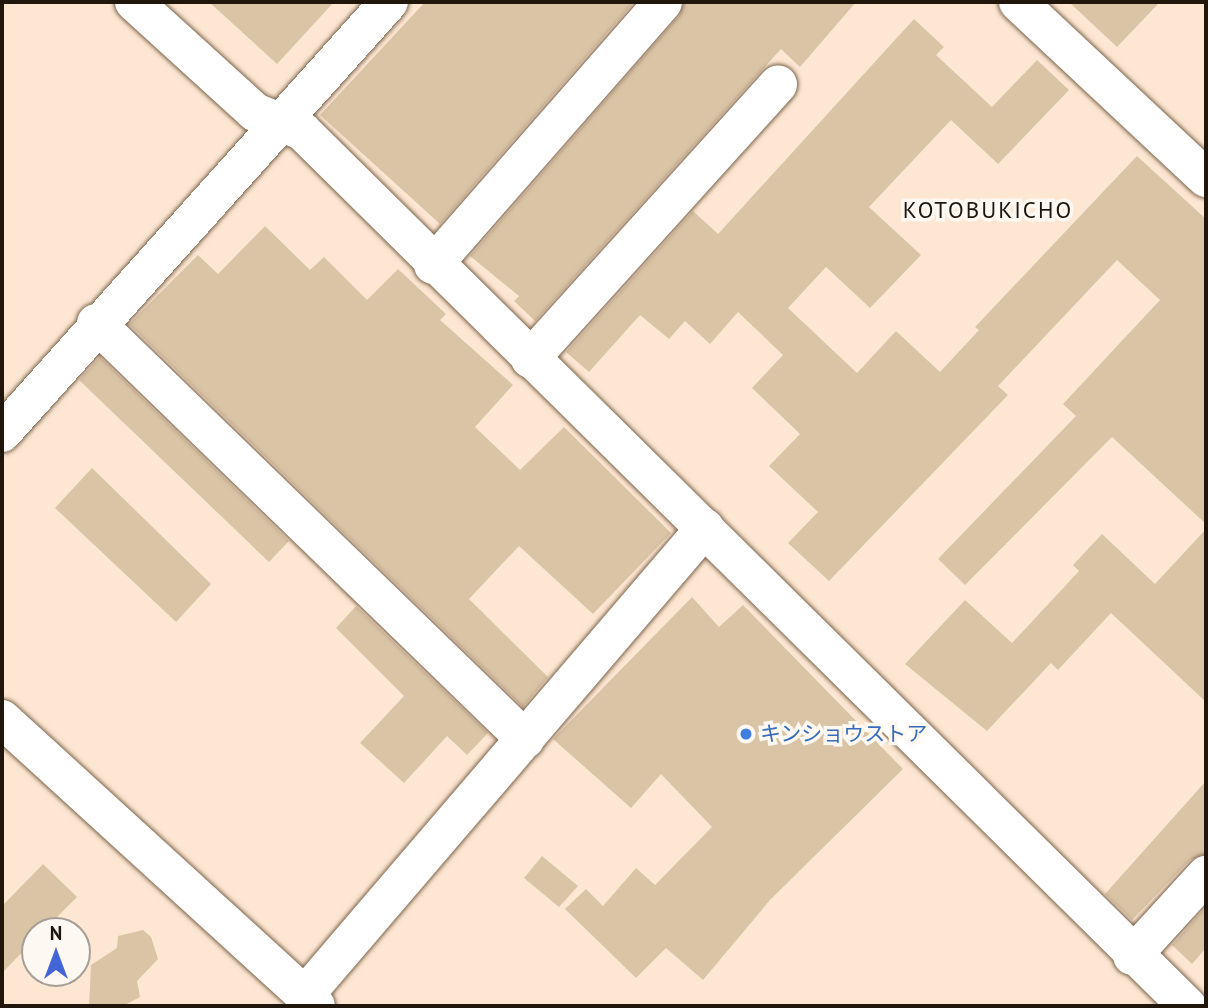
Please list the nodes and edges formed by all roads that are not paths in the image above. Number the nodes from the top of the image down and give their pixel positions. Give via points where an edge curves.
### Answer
1 (134, 2) edge
2 (389, 2) edge
3 (663, 2) edge
4 (1018, 2) edge
5 (778, 85) dead end
6 (282, 122) junction
7 (1206, 178) edge
8 (433, 265) junction
9 (96, 323) junction
10 (530, 359) junction
11 (2, 433) edge
12 (705, 528) junction
13 (2, 719) edge
14 (525, 739) junction
15 (1206, 875) edge
16 (1132, 956) junction
17 (310, 1001) edge
18 (1187, 1006) edge

1 - 6 street via 254,112
2 - 6 street
3 - 8 street
4 - 7 street
5 - 10 street
6 - 8 street via 302,131
6 - 9 street
8 - 10 street
9 - 11 street
9 - 14 street
10 - 12 street
12 - 14 street
12 - 16 street
13 - 17 street
14 - 17 street
15 - 16 street
16 - 18 street

